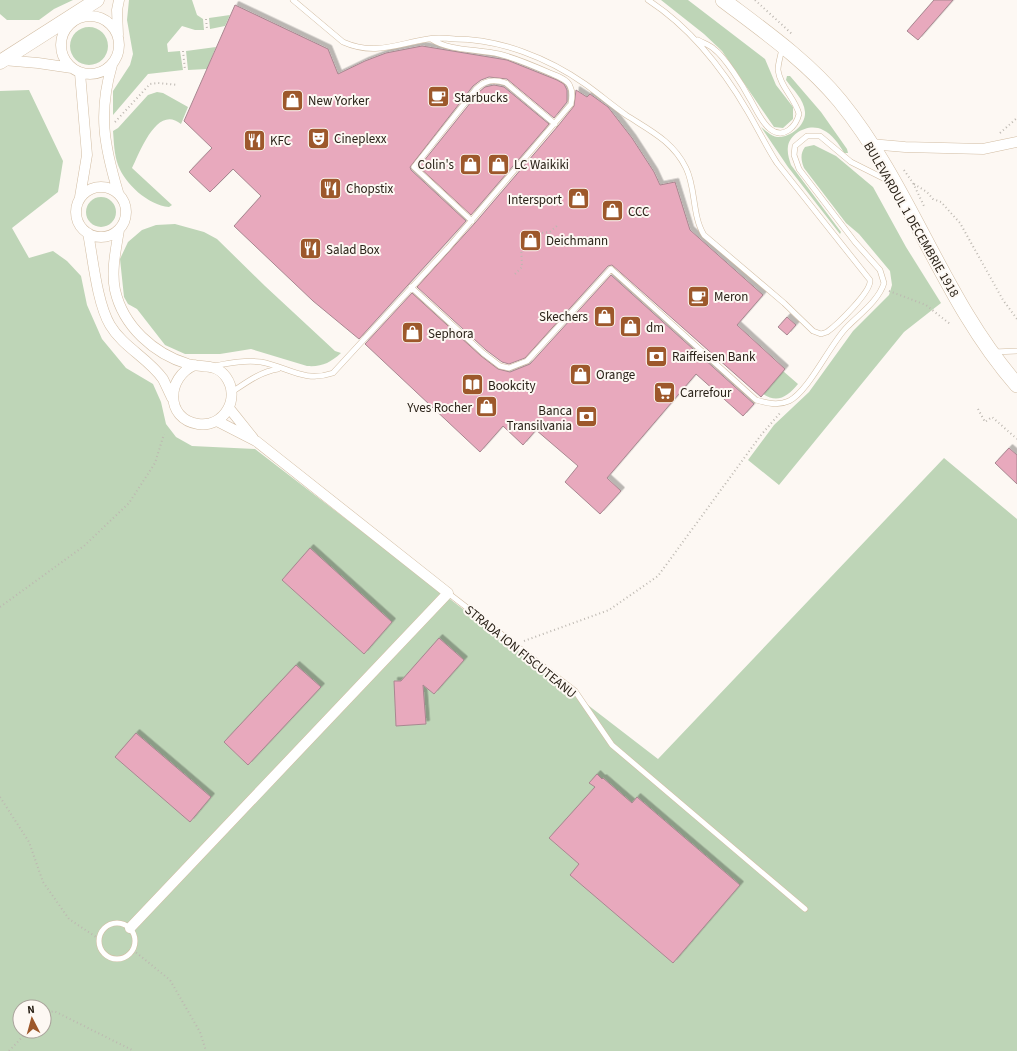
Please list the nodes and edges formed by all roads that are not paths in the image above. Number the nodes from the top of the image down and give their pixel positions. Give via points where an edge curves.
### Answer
1 (98, 0) edge
2 (119, 0) edge
3 (648, 0) edge
4 (723, 0) edge
5 (296, 1) edge
6 (74, 18) junction
7 (118, 35) junction
8 (430, 38) junction
9 (696, 39) junction
10 (782, 45) junction
11 (2, 61) edge
12 (112, 65) junction
13 (76, 71) junction
14 (555, 124) junction
15 (1017, 142) edge
16 (870, 144) junction
17 (894, 183) junction
18 (118, 192) junction
19 (80, 197) junction
20 (472, 221) junction
21 (119, 230) junction
22 (88, 233) junction
23 (410, 287) junction
24 (1017, 351) edge
25 (992, 352) junction
26 (195, 366) junction
27 (212, 366) junction
28 (279, 369) junction
29 (1017, 386) edge
30 (232, 392) junction
31 (174, 402) junction
32 (229, 408) junction
33 (216, 421) junction
34 (256, 441) junction
35 (448, 593) junction
36 (805, 909) dead end
37 (130, 928) junction

1 - 6 main road
2 - 7 street
3 - 9 lane
4 - 10 main road, BULEVARDUL 1 DECEMBRIE 1918
5 - 8 lane via 343,42 362,49 376,49
6 - 7 street via 100,18 114,28
6 - 11 main road
6 - 13 street via 64,32 61,47 63,56
7 - 12 street via 119,51
8 - 9 lane via 469,40 531,55 578,79 657,134 672,148 686,168 699,224 704,234 813,331 821,334 827,332 861,297 870,286 870,280 777,163 734,90
8 - 14 lane via 442,46 500,54 560,77 570,85 571,104
9 - 10 lane via 715,49 743,87 765,124 777,132 788,131 794,127 799,114 780,79 778,69
10 - 16 main road, BULEVARDUL 1 DECEMBRIE 1918 via 806,64 840,101
11 - 13 street via 38,63
12 - 13 street via 97,74
12 - 18 street via 103,101 103,124 108,159
13 - 19 street via 87,155
14 - 20 lane
14 - 20 lane via 506,83 487,81 476,89 414,167
15 - 16 street via 983,149
16 - 17 main road, BULEVARDUL 1 DECEMBRIE 1918
17 - 23 lane via 851,162 820,136 807,136 795,146 794,155 799,169 880,270 884,279 882,288 845,328 795,397 775,404 756,400 611,269 527,361 510,368 500,366 483,353
17 - 25 main road, BULEVARDUL 1 DECEMBRIE 1918 via 971,321
18 - 19 street via 102,186 94,187
18 - 21 street via 123,198 127,215
19 - 22 street via 77,204 77,221
20 - 23 lane
21 - 22 street via 104,237
21 - 26 street via 114,276 120,308 136,331 155,348 179,361
22 - 31 street via 102,306 109,324 128,348 163,380
23 - 28 lane via 333,373 321,376 300,375
24 - 25 lane
25 - 29 main road, BULEVARDUL 1 DECEMBRIE 1918
26 - 27 street
26 - 31 street via 188,368 177,380 174,387
27 - 28 lane via 248,361 262,362
27 - 30 street via 226,376
28 - 30 lane via 268,370
30 - 32 street
31 - 33 street via 177,410 190,422 204,424
32 - 33 street
32 - 34 street, STRADA ION FISCUTEANU
33 - 34 street, STRADA ION FISCUTEANU
34 - 35 street, STRADA ION FISCUTEANU
35 - 36 lane, STRADA ION FISCUTEANU via 575,691 612,745
35 - 37 street
37 - 37 lane via 135,938 133,950 125,958 113,959 103,954 98,943 100,932 109,924 120,922

